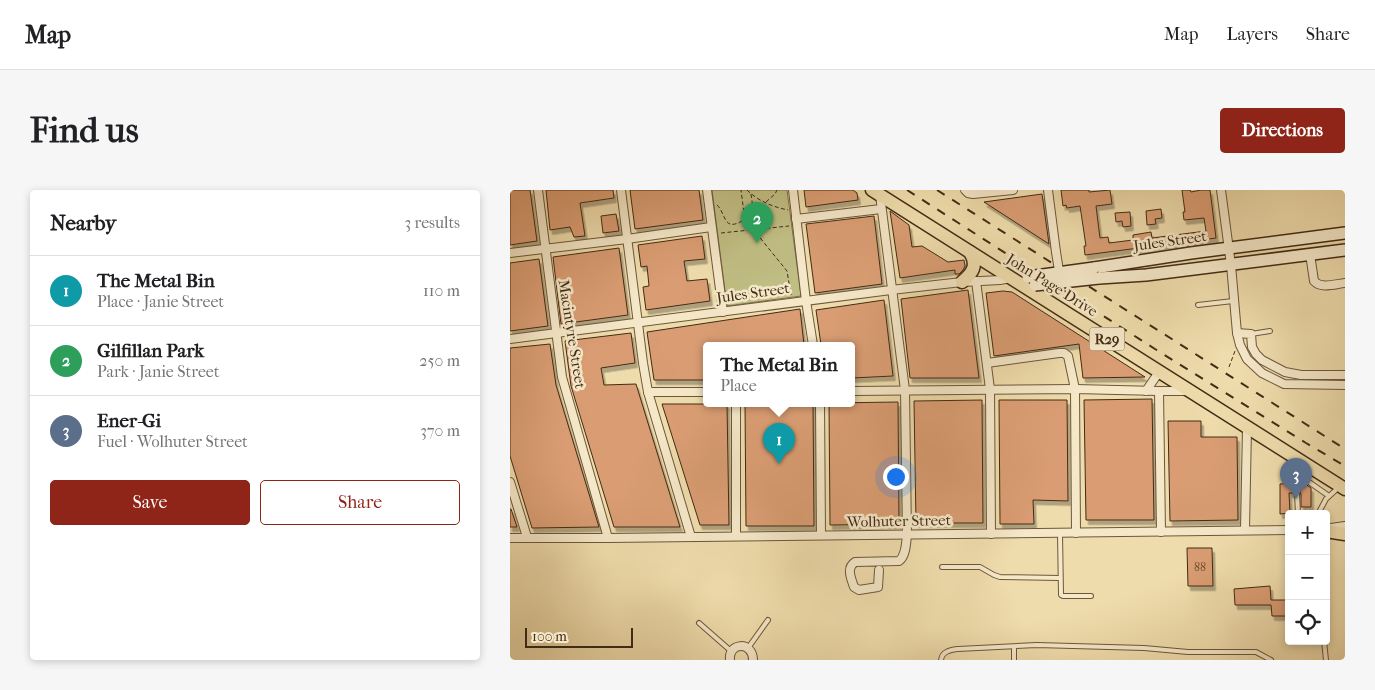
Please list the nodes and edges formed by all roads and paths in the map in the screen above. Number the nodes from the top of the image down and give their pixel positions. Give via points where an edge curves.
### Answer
1 (538, 190) edge
2 (621, 190) edge
3 (707, 190) edge
4 (741, 190) edge
5 (747, 190) edge
6 (776, 190) edge
7 (793, 190) edge
8 (1013, 190) edge
9 (1048, 190) edge
10 (1221, 190) edge
11 (876, 192) edge
12 (967, 192) edge
13 (751, 194) junction
14 (766, 202) junction
15 (709, 204) junction
16 (881, 209) junction
17 (796, 219) junction
18 (712, 230) junction
19 (756, 230) junction
20 (1345, 233) edge
21 (1312, 237) junction
22 (627, 239) junction
23 (1228, 248) junction
24 (545, 249) junction
25 (1345, 250) edge
26 (970, 252) junction
27 (510, 253) edge
28 (1312, 254) junction
29 (1145, 260) junction
30 (1231, 265) junction
31 (1097, 273) junction
32 (1146, 275) junction
33 (1060, 278) junction
34 (976, 281) junction
35 (1019, 281) junction
36 (962, 282) junction
37 (1345, 283) edge
38 (891, 290) junction
39 (806, 301) junction
40 (1234, 301) junction
41 (792, 303) junction
42 (1198, 305) dead end
43 (723, 312) junction
44 (639, 323) junction
45 (1270, 331) dead end
46 (556, 333) junction
47 (1237, 333) junction
48 (1251, 334) junction
49 (510, 339) edge
50 (813, 342) edge
51 (1240, 346) junction
52 (987, 363) junction
53 (1229, 367) dead end
54 (1159, 372) junction
55 (1345, 375) edge
56 (1345, 385) edge
57 (990, 389) junction
58 (1075, 389) junction
59 (905, 390) junction
60 (855, 391) edge
61 (1146, 391) junction
62 (1159, 391) junction
63 (1188, 391) junction
64 (648, 392) junction
65 (703, 392) edge
66 (736, 407) edge
67 (820, 407) edge
68 (1247, 428) junction
69 (1297, 467) junction
70 (510, 482) edge
71 (1296, 483) dead end
72 (1343, 489) edge
73 (1297, 493) dead end
74 (1330, 496) junction
75 (1298, 510) edge
76 (1320, 510) edge
77 (1345, 526) edge
78 (1330, 529) edge
79 (1245, 530) junction
80 (1285, 530) edge
81 (1330, 531) edge
82 (1161, 532) junction
83 (1060, 533) junction
84 (1076, 533) junction
85 (991, 534) junction
86 (1345, 534) edge
87 (822, 535) junction
88 (907, 535) junction
89 (736, 536) junction
90 (527, 537) junction
91 (691, 537) junction
92 (510, 538) edge
93 (608, 538) junction
94 (942, 566) dead end
95 (879, 570) dead end
96 (1060, 578) junction
97 (1091, 596) dead end
98 (768, 620) dead end
99 (699, 623) dead end
100 (1324, 645) edge
101 (1014, 646) junction
102 (748, 648) junction
103 (731, 651) junction
104 (730, 660) edge
105 (753, 660) edge
106 (941, 660) edge
107 (1014, 660) edge
108 (1271, 660) edge
109 (1326, 660) edge

1 - 24 street, Macintyre Street
2 - 22 street
3 - 15 street
4 - 15 path via 744,213 738,224 728,223 720,208
5 - 13 path
6 - 14 path
7 - 17 street
8 - 12 street via 982,194
9 - 33 street, bridge
10 - 23 street
11 - 16 street
11 - 26 main road, John Page Drive / R29
13 - 14 path
13 - 19 path
14 - 17 path
15 - 18 street
16 - 17 street
16 - 38 street
17 - 19 path
17 - 39 street
18 - 19 path
18 - 22 street
18 - 43 street
19 - 41 path via 787,271
20 - 21 main road, Jules Street
21 - 23 main road, Jules Street
21 - 28 main road
22 - 24 street
22 - 44 street
23 - 29 main road, Jules Street
23 - 30 street
24 - 27 street
24 - 46 street, Macintyre Street
25 - 28 main road, Jules Street
26 - 35 main road, John Page Drive / R29
26 - 36 main road via 973,269
28 - 30 main road, Jules Street
28 - 37 street via 1315,284
29 - 31 main road, Jules Street
29 - 32 main road
30 - 32 main road, Jules Street
30 - 40 street
31 - 32 main road, Jules Street
31 - 33 main road, Jules Street, bridge
33 - 35 main road, Jules Street, bridge
34 - 35 street, Jules Street
34 - 36 street, Jules Street
34 - 52 street
35 - 54 main road, John Page Drive / R29
36 - 38 street, Jules Street
38 - 39 street, Jules Street
38 - 59 street
39 - 41 street, Jules Street
39 - 50 street
40 - 42 lane
40 - 47 street
41 - 43 street, Jules Street
43 - 44 street, Jules Street
44 - 46 street, Jules Street
44 - 64 street
45 - 48 lane
46 - 49 street, Jules Street
46 - 93 street, Macintyre Street via 565,389
47 - 48 street
47 - 51 street
48 - 55 street via 1256,354 1285,372
51 - 53 path via 1236,348
51 - 56 street via 1262,373 1284,384
52 - 57 street
52 - 58 street via 1064,352 1070,360
54 - 61 street
54 - 63 main road, John Page Drive / R29
57 - 58 street
57 - 59 street
57 - 85 street
58 - 61 street
58 - 84 street
59 - 60 street
59 - 88 street
61 - 62 street
62 - 63 street
62 - 82 street
63 - 68 main road, John Page Drive / R29
64 - 65 street
64 - 91 street
66 - 89 street
67 - 87 street
68 - 69 main road, John Page Drive / R29
68 - 79 street
69 - 71 lane
69 - 72 main road, John Page Drive / R29
69 - 74 lane
70 - 90 street
72 - 74 lane
73 - 75 lane
74 - 76 lane
77 - 78 street
79 - 80 street, Wolhuter Street
79 - 82 street, Wolhuter Street
81 - 86 main road
82 - 84 street, Wolhuter Street
83 - 84 street, Wolhuter Street
83 - 85 street, Wolhuter Street
83 - 96 lane
85 - 88 street, Wolhuter Street
87 - 88 street, Wolhuter Street
87 - 89 street, Wolhuter Street
88 - 95 street via 901,560 855,562 851,565 855,588 878,588
89 - 91 street, Wolhuter Street
90 - 92 street, Wolhuter Street
90 - 93 street, Wolhuter Street
91 - 93 street, Wolhuter Street
94 - 96 lane via 980,567 1000,577
96 - 97 lane via 1061,595
98 - 102 lane
99 - 103 lane
100 - 109 lane
101 - 106 lane via 947,651
101 - 107 lane
101 - 108 lane via 1256,652
102 - 103 street via 739,646
102 - 105 street
103 - 104 street

